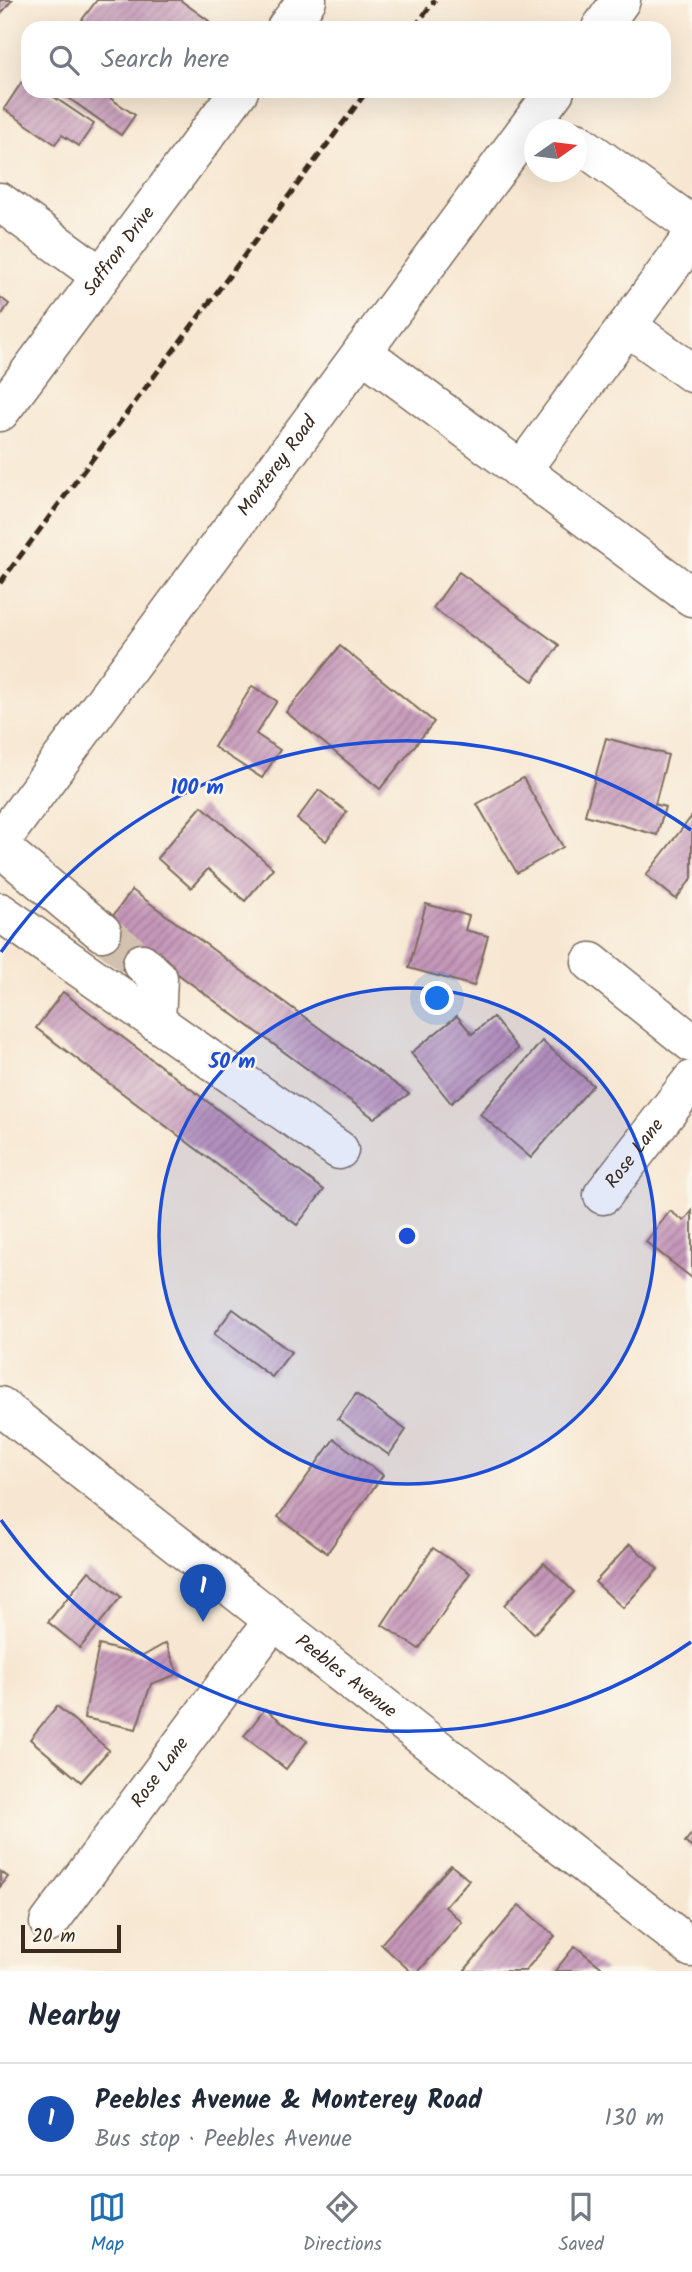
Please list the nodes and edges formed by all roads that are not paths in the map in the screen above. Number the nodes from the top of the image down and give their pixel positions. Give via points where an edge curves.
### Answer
1 (307, 0) edge
2 (621, 0) edge
3 (291, 21) edge
4 (606, 21) edge
5 (234, 98) edge
6 (552, 111) edge
7 (587, 149) edge
8 (0, 202) edge
9 (692, 225) edge
10 (692, 237) edge
11 (101, 276) junction
12 (627, 326) junction
13 (362, 352) junction
14 (692, 373) edge
15 (0, 412) edge
16 (520, 471) junction
17 (692, 597) edge
18 (0, 844) edge
19 (0, 912) edge
20 (56, 951) junction
21 (591, 962) dead end
22 (142, 963) tunnel mouth
23 (156, 1022) junction
24 (692, 1043) edge
25 (692, 1080) edge
26 (339, 1150) dead end
27 (603, 1195) dead end
28 (0, 1406) edge
29 (273, 1621) junction
30 (49, 1923) dead end
31 (692, 1948) edge

1 - 3 street
2 - 4 street
5 - 11 street, Saffron Drive
6 - 13 street, Monterey Road
7 - 9 street
8 - 11 street
10 - 12 street
11 - 15 street, Saffron Drive
12 - 14 street
12 - 16 street
13 - 16 street
13 - 18 street, Monterey Road
16 - 17 street
18 - 20 street via 92,924
19 - 20 street
20 - 23 street
21 - 24 street
22 - 23 street via 158,978
23 - 26 street
25 - 27 street, Rose Lane
28 - 29 street, Peebles Avenue
29 - 30 street, Rose Lane
29 - 31 street, Peebles Avenue

